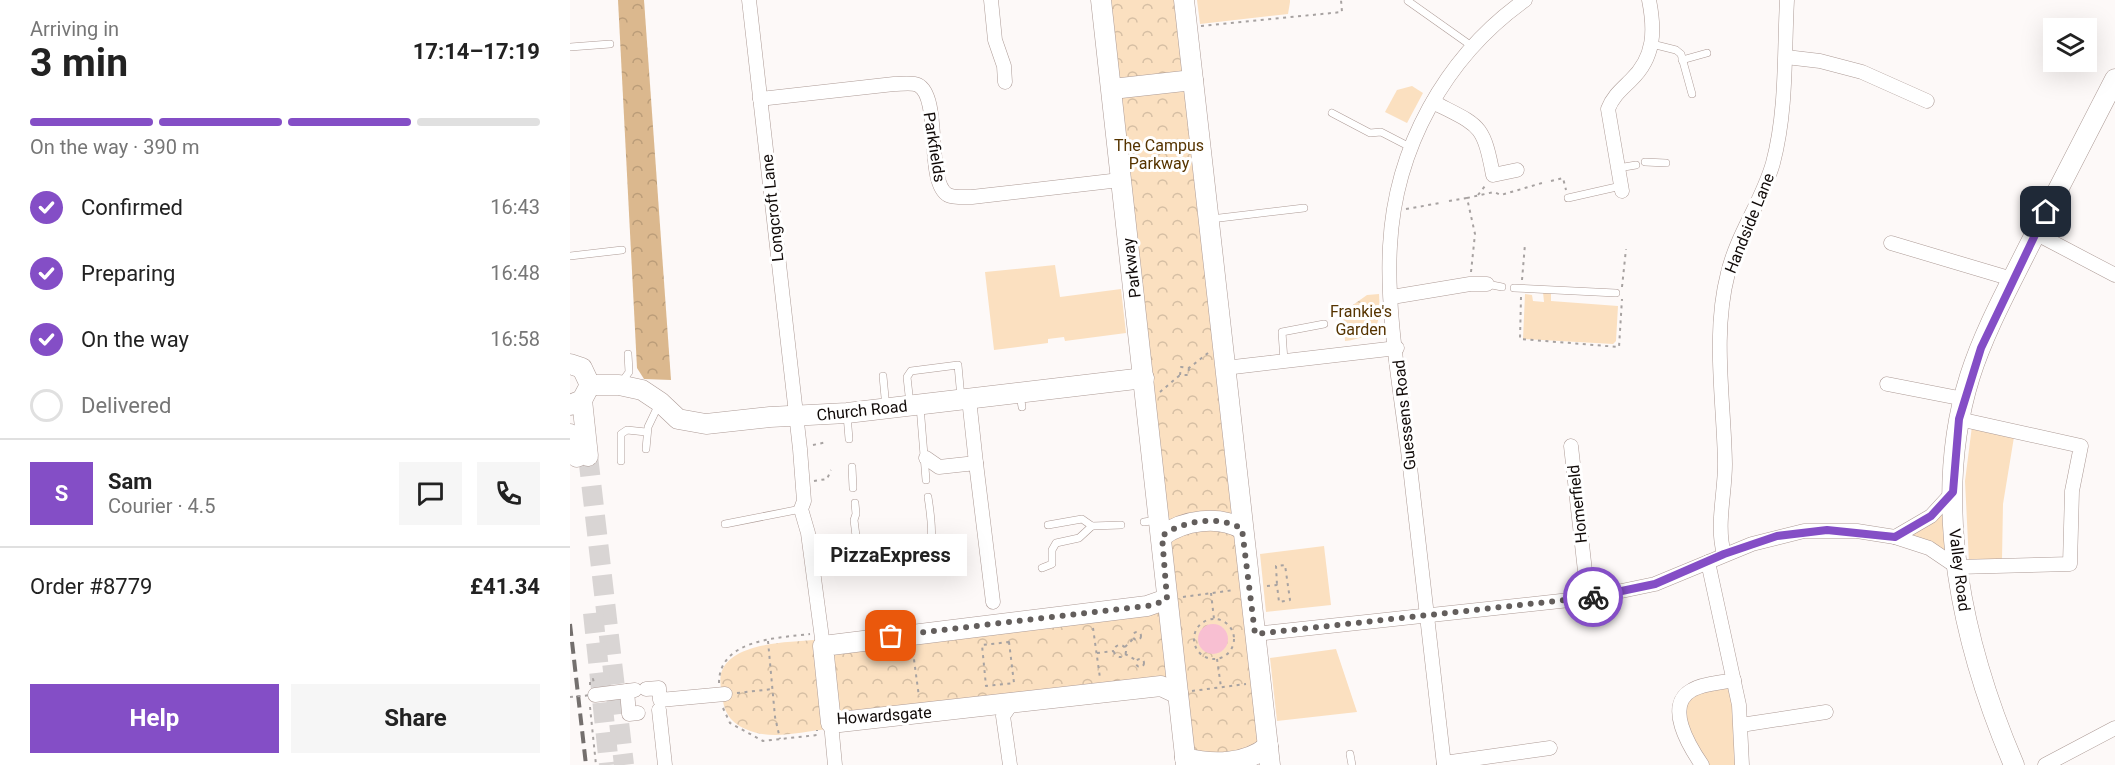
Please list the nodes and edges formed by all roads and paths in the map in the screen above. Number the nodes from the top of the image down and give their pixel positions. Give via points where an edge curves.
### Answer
1 (749, 0) edge
2 (991, 0) edge
3 (1101, 0) edge
4 (1184, 0) edge
5 (1341, 0) edge
6 (1525, 0) edge
7 (1649, 0) edge
8 (1787, 0) edge
9 (1408, 1) edge
10 (1198, 26) dead end
11 (610, 44) dead end
12 (1652, 44) junction
13 (570, 46) edge
14 (1473, 47) junction
15 (1707, 53) dead end
16 (1786, 57) junction
17 (1682, 60) junction
18 (2115, 79) edge
19 (1193, 80) junction
20 (1005, 82) dead end
21 (1112, 89) junction
22 (1692, 94) dead end
23 (760, 99) junction
24 (1927, 101) dead end
25 (1433, 102) junction
26 (1332, 113) dead end
27 (1410, 147) junction
28 (1645, 162) dead end
29 (1666, 163) dead end
30 (1636, 165) dead end
31 (1617, 169) junction
32 (1517, 170) dead end
33 (1120, 180) junction
34 (1551, 181) dead end
35 (1542, 183) dead end
36 (1621, 188) joint
37 (1467, 198) junction
38 (1568, 198) joint
39 (1449, 201) dead end
40 (1440, 203) dead end
41 (1304, 208) dead end
42 (1394, 211) junction
43 (1209, 220) junction
44 (2036, 233) junction
45 (1891, 243) dead end
46 (1525, 244) dead end
47 (1626, 249) dead end
48 (622, 250) dead end
49 (570, 256) edge
50 (2115, 275) edge
51 (2012, 279) junction
52 (1470, 284) junction
53 (1487, 284) joint
54 (1502, 287) dead end
55 (1518, 289) junction
56 (1616, 293) dead end
57 (1392, 297) junction
58 (1324, 324) dead end
59 (1397, 348) junction
60 (1208, 353) dead end
61 (628, 354) dead end
62 (1284, 361) junction
63 (570, 364) edge
64 (1189, 368) junction
65 (1225, 368) junction
66 (1180, 375) junction
67 (883, 376) dead end
68 (1144, 378) junction
69 (1887, 384) dead end
70 (619, 385) junction
71 (581, 397) edge
72 (1964, 399) junction
73 (660, 402) junction
74 (966, 403) junction
75 (915, 404) junction
76 (1146, 404) junction
77 (886, 408) junction
78 (847, 413) junction
79 (796, 416) junction
80 (1959, 419) junction
81 (646, 432) junction
82 (570, 434) edge
83 (849, 439) dead end
84 (827, 442) dead end
85 (813, 445) dead end
86 (1571, 446) dead end
87 (646, 448) dead end
88 (926, 458) junction
89 (621, 461) dead end
90 (976, 463) junction
91 (852, 467) dead end
92 (831, 470) dead end
93 (926, 480) dead end
94 (814, 481) dead end
95 (853, 489) dead end
96 (1953, 492) junction
97 (928, 496) dead end
98 (855, 502) dead end
99 (801, 510) junction
100 (725, 524) dead end
101 (1048, 525) dead end
102 (1121, 525) dead end
103 (1092, 526) junction
104 (1155, 526) junction
105 (1242, 529) junction
106 (1895, 537) junction
107 (1724, 554) junction
108 (1708, 562) junction
109 (1957, 567) junction
110 (1042, 568) dead end
111 (1211, 593) dead end
112 (1588, 598) junction
113 (1167, 599) junction
114 (993, 602) dead end
115 (1092, 613) junction
116 (1427, 616) junction
117 (1214, 619) junction
118 (910, 634) junction
119 (1255, 634) junction
120 (1134, 638) dead end
121 (822, 639) junction
122 (768, 640) junction
123 (1125, 647) junction
124 (1114, 651) junction
125 (1097, 653) junction
126 (1125, 654) junction
127 (1217, 659) junction
128 (1136, 661) dead end
129 (1734, 681) junction
130 (1014, 683) joint
131 (1252, 683) dead end
132 (1221, 687) junction
133 (773, 689) junction
134 (636, 690) junction
135 (1183, 693) junction
136 (729, 694) junction
137 (1102, 694) junction
138 (570, 697) edge
139 (592, 697) junction
140 (1011, 703) junction
141 (652, 709) junction
142 (1826, 711) dead end
143 (921, 713) junction
144 (1741, 725) junction
145 (2115, 728) edge
146 (824, 729) junction
147 (780, 739) junction
148 (1550, 747) dead end
149 (1350, 754) dead end
150 (1269, 756) edge
151 (1186, 762) edge
152 (1441, 764) edge
153 (596, 765) edge
154 (665, 765) edge
155 (835, 765) edge
156 (1010, 765) edge
157 (1352, 765) edge
158 (1702, 765) edge
159 (1742, 765) edge
160 (2013, 765) edge
161 (2045, 765) edge

1 - 23 street, Longcroft Lane
2 - 20 street
3 - 21 street, Parkway
4 - 19 street, Parkway
5 - 10 path via 1342,12
6 - 14 street, Guessens Road
7 - 12 street
8 - 16 street, Handside Lane
9 - 14 lane
11 - 13 lane
12 - 17 lane via 1678,51
12 - 31 street via 1645,63 1608,109
14 - 25 street, Guessens Road
15 - 17 lane
16 - 24 street via 1862,72
16 - 107 street, Handside Lane via 1782,112 1772,164 1737,243 1723,301 1720,338 1725,472 1720,532
17 - 22 lane
18 - 44 street, Valley Road
19 - 21 street
19 - 43 street, Parkway
21 - 33 street, Parkway
23 - 33 street, Parkfields via 916,84 924,90 928,101 936,169 943,191 950,196 972,197
23 - 79 street, Longcroft Lane
25 - 27 street, Guessens Road
25 - 32 street via 1480,129 1493,175
26 - 27 lane via 1370,133 1381,132
27 - 42 street, Guessens Road
28 - 29 lane
30 - 31 lane
31 - 36 street
33 - 68 street, Parkway
34 - 38 path via 1563,178
35 - 37 path via 1500,195 1494,192
36 - 38 lane
37 - 39 path
37 - 52 path via 1475,234
40 - 42 path
41 - 43 lane
42 - 57 street, Guessens Road via 1390,246
43 - 65 street, Parkway
44 - 50 street
44 - 51 street, Valley Road
45 - 51 street
46 - 55 path
47 - 55 path via 1619,346 1520,339
48 - 49 lane
51 - 72 street, Valley Road via 1981,348
52 - 53 street
52 - 57 street
53 - 54 lane
55 - 56 lane
57 - 59 street, Guessens Road
58 - 62 lane via 1284,330 1280,336
59 - 62 street
59 - 116 street, Guessens Road
60 - 64 path
61 - 70 lane via 629,372
62 - 65 street
63 - 71 street via 582,368
64 - 66 path via 1188,375
64 - 66 path via 1181,367
65 - 105 street, Parkway
66 - 76 path
67 - 77 lane
68 - 74 street, Church Road via 1015,399 987,390
68 - 76 street, Parkway
69 - 72 street
70 - 71 street, Church Road
70 - 73 street, Church Road via 642,390
71 - 82 street via 582,456
72 - 80 street, Valley Road
73 - 79 street, Church Road via 678,418 694,423
73 - 81 lane
74 - 75 street, Church Road
74 - 75 lane via 957,365 911,371 907,377
74 - 90 street
75 - 77 street, Church Road
75 - 88 lane
76 - 104 street, Parkway
77 - 78 street, Church Road
78 - 79 street, Church Road
78 - 83 lane
79 - 99 street, Longcroft Lane via 804,501
80 - 96 street, Valley Road
80 - 109 street via 2081,446 2072,501 2070,564
81 - 87 lane
81 - 89 lane via 627,430 621,434
84 - 85 path
86 - 112 street, Homerfield
88 - 90 street via 939,467
88 - 93 lane
90 - 114 street
91 - 95 lane
92 - 94 path via 827,479
96 - 106 street via 1922,524
96 - 109 street, Valley Road
97 - 98 lane via 931,542 924,560 868,566 859,560
99 - 100 lane
99 - 121 street, Longcroft Lane via 808,533
101 - 103 lane via 1082,519
102 - 103 lane
103 - 110 lane via 1079,538 1056,543 1052,564
104 - 105 street via 1220,521
104 - 113 street, Parkway
105 - 119 street, Parkway
106 - 107 street via 1857,531 1804,531
106 - 109 street via 1929,548
107 - 108 street
108 - 112 street via 1655,584
108 - 129 street
109 - 160 street, Valley Road via 1978,669
111 - 117 path
112 - 116 street
113 - 115 street via 1147,606
113 - 135 street, Parkway
115 - 118 street
115 - 125 path
116 - 119 street
116 - 152 street, Guessens Road
117 - 127 path via 1226,623 1234,639 1230,651
117 - 127 path via 1202,623 1194,639 1202,656
118 - 121 street
118 - 143 path
119 - 150 street, Parkway
120 - 123 path
121 - 122 path
121 - 146 street, Howardsgate
122 - 133 path
122 - 136 path via 742,647 727,659 719,672 719,683
123 - 124 path via 1118,645
123 - 126 path
124 - 125 path
124 - 126 path via 1118,657
125 - 137 path
126 - 128 path
127 - 132 path
129 - 144 street
129 - 158 street via 1698,687 1679,703 1680,720
130 - 130 path via 986,686 982,645 1009,642
131 - 132 path
132 - 135 path
133 - 136 path
133 - 147 path
134 - 139 street
134 - 141 street via 659,688
134 - 141 street via 629,714
135 - 137 street, Howardsgate via 1161,686
135 - 151 street, Parkway
136 - 141 street
136 - 147 path via 722,706 730,723 764,741
137 - 140 street, Howardsgate
138 - 139 path, bridge
139 - 153 path
140 - 143 street, Howardsgate
140 - 156 street via 1003,716
141 - 154 street
142 - 144 street
143 - 146 street, Howardsgate
144 - 159 street
145 - 161 street
146 - 147 path
146 - 155 street
148 - 152 street
149 - 157 lane
150 - 151 street, Parkway via 1208,765

